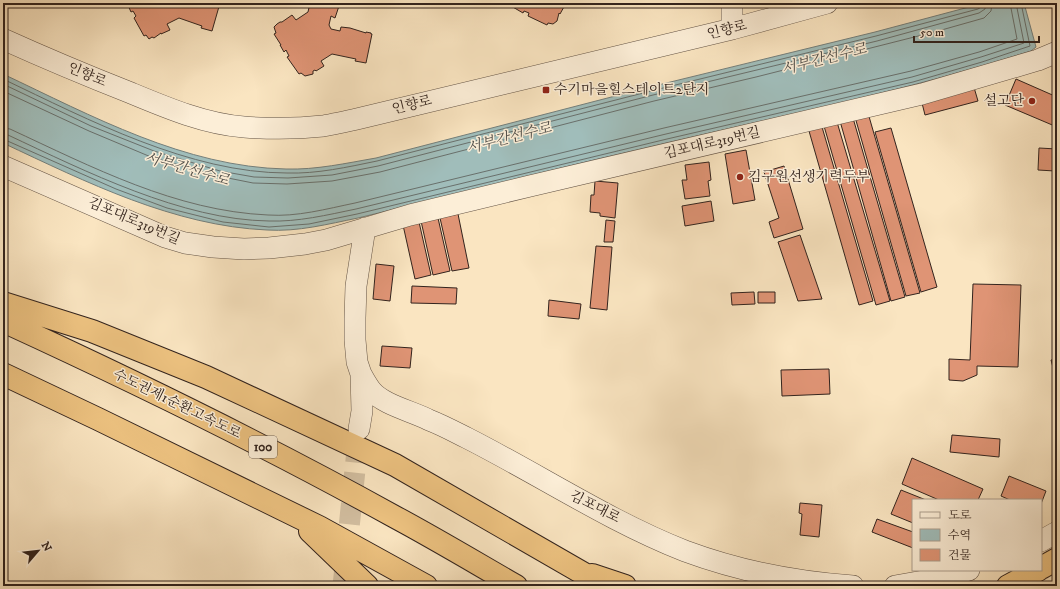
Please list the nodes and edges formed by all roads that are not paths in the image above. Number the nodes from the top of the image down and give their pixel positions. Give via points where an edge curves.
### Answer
1 (732, 3) edge
2 (827, 3) edge
3 (732, 29) junction
4 (3, 39) edge
5 (1057, 52) edge
6 (3, 166) edge
7 (365, 228) junction
8 (3, 303) edge
9 (3, 321) edge
10 (3, 374) edge
11 (361, 374) junction
12 (360, 429) tunnel mouth
13 (294, 515) junction
14 (1057, 532) edge
15 (1042, 540) edge
16 (1057, 559) edge
17 (1042, 567) edge
18 (574, 568) junction
19 (966, 571) edge
20 (1036, 571) edge
21 (402, 573) junction
22 (368, 586) edge
23 (422, 586) edge
24 (426, 586) edge
25 (516, 586) edge
26 (605, 586) edge
27 (625, 586) edge
28 (853, 586) edge
29 (894, 586) edge
30 (1008, 586) edge

1 - 3 street
2 - 3 street, 인향로
3 - 4 street, 인향로 via 361,118 324,126 292,128 242,127 185,114
5 - 7 street, 김포대로319번길 via 922,94 530,186
6 - 7 street, 김포대로319번길 via 184,243 244,249 269,248 319,241
7 - 11 street via 356,286 355,318 357,362
8 - 18 highway via 92,331 213,380 395,465
9 - 25 highway, 수도권제1순환고속도로 / 100 via 251,440 395,516
10 - 13 highway
11 - 12 street
11 - 28 street, 김포대로 via 371,390 382,399 469,439 608,515 684,550 762,574
13 - 21 highway
13 - 22 highway
14 - 15 street
16 - 17 highway
18 - 26 highway
18 - 27 highway
19 - 29 street
20 - 30 highway
21 - 23 highway
21 - 24 highway

